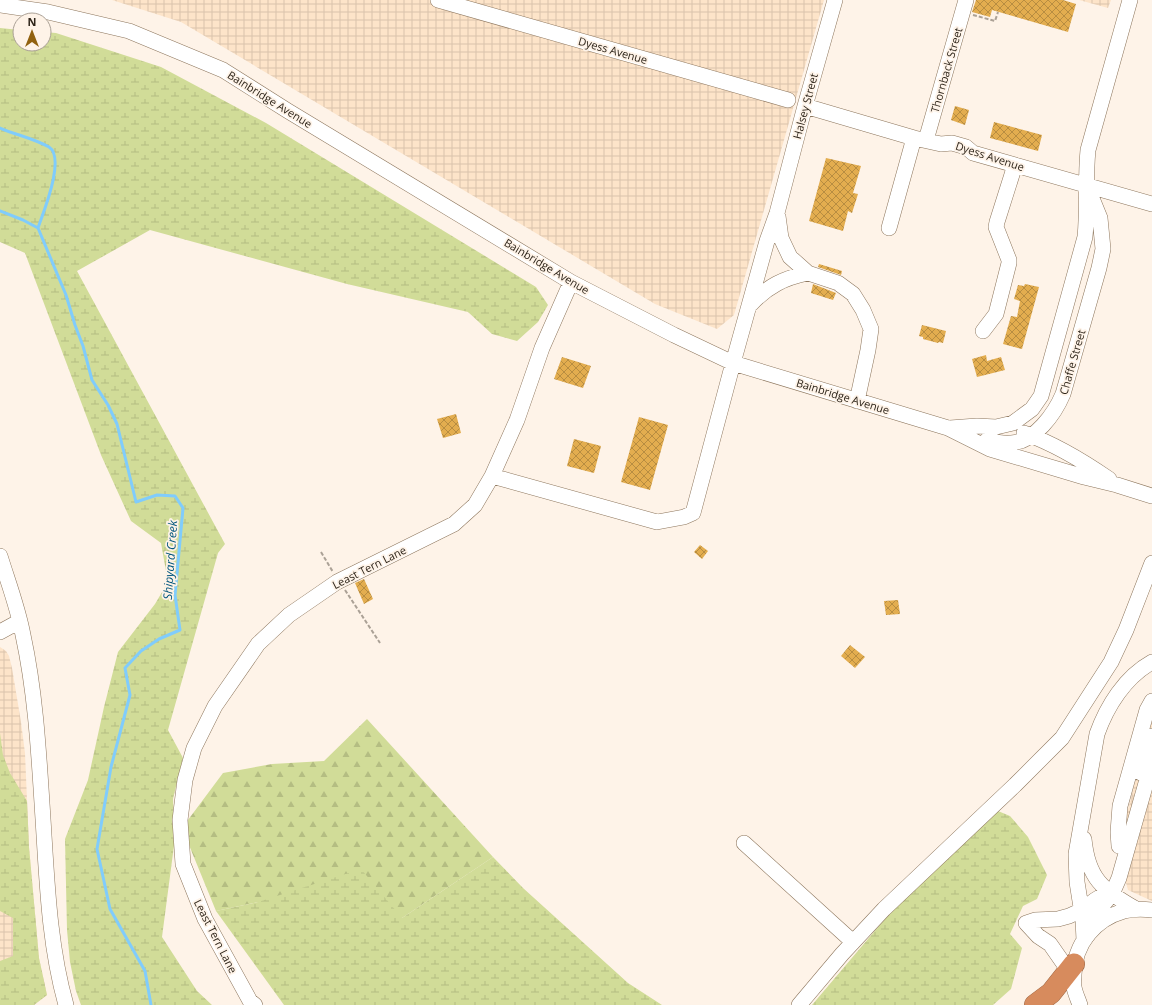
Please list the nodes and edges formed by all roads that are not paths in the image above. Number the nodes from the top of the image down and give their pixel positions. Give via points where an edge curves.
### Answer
1 (438, 0) edge
2 (835, 0) edge
3 (1130, 0) edge
4 (0, 5) edge
5 (964, 6) edge
6 (788, 100) dead end
7 (805, 106) junction
8 (920, 139) junction
9 (1015, 165) junction
10 (1086, 184) junction
11 (1152, 204) edge
12 (778, 213) junction
13 (889, 228) dead end
14 (808, 273) junction
15 (571, 282) junction
16 (751, 304) junction
17 (983, 331) dead end
18 (733, 363) junction
19 (857, 401) junction
20 (1004, 426) junction
21 (948, 428) junction
22 (1031, 435) junction
23 (492, 476) junction
24 (1117, 484) junction
25 (1152, 496) edge
26 (0, 556) edge
27 (1152, 563) edge
28 (6, 596) edge
29 (20, 621) junction
30 (0, 632) edge
31 (1152, 662) edge
32 (1152, 701) edge
33 (1152, 736) edge
34 (1152, 762) edge
35 (1152, 794) edge
36 (1084, 816) junction
37 (744, 843) dead end
38 (1120, 846) junction
39 (1115, 900) junction
40 (1082, 910) junction
41 (1152, 910) edge
42 (1086, 937) junction
43 (853, 942) junction
44 (1072, 971) junction
45 (66, 1005) edge
46 (255, 1005) edge
47 (798, 1005) edge
48 (1035, 1005) edge
49 (1080, 1005) edge

1 - 6 street, Dyess Avenue
2 - 7 street, Halsey Street
3 - 10 street, Chaffe Street via 1088,150
4 - 15 street, Bainbridge Avenue via 48,12 129,31 223,70
5 - 8 street, Thornback Street
7 - 8 street, Dyess Avenue
7 - 12 street, Halsey Street
8 - 9 street, Dyess Avenue via 941,144 952,143 966,147 973,153
8 - 13 street, Thornback Street
9 - 10 street, Dyess Avenue
9 - 17 street via 996,222 1009,263 996,314
10 - 11 street, Dyess Avenue
10 - 20 street, Chaffe Street via 1085,237 1042,391 1032,409 1013,423
10 - 22 street, Chaffe Street via 1100,218 1102,249 1099,268 1063,394 1050,418
12 - 14 street, Halsey Street via 781,238 790,257
12 - 16 street, Halsey Street via 767,241
14 - 16 street, Halsey Street via 782,280 762,292
14 - 19 street, Halsey Street via 838,284 852,294 863,310 871,329
15 - 18 street, Bainbridge Avenue
15 - 23 street, Least Tern Lane via 542,348 517,420
16 - 18 street, Halsey Street
18 - 19 street, Bainbridge Avenue
18 - 23 street, Halsey Street via 694,513 657,522
19 - 21 street, Bainbridge Avenue
20 - 21 street, Chaffe Street
20 - 22 street, Bainbridge Avenue
21 - 22 street, Chaffe Street via 995,442 1013,443
21 - 24 street, Bainbridge Avenue via 990,449 1084,477
22 - 24 street, Bainbridge Avenue via 1047,441
23 - 46 street, Least Tern Lane via 476,505 454,524 339,581 289,615 258,644 215,706 194,748 185,780 180,820 183,864 205,919 250,1001
24 - 25 street, Bainbridge Avenue
26 - 28 street
27 - 43 street via 1111,662 1062,738
28 - 29 street
29 - 30 street
29 - 45 street via 29,665 52,930
31 - 36 street via 1121,689 1102,720 1093,752
32 - 38 street via 1147,710 1120,806
33 - 38 street
34 - 39 street
35 - 39 street
36 - 39 street via 1088,862 1093,874
36 - 40 street via 1078,838 1076,867
37 - 43 street
38 - 39 street
39 - 40 street via 1095,900
39 - 41 street
39 - 42 street
39 - 42 street via 1111,916 1098,924
40 - 42 street
40 - 44 street via 1058,920 1035,920 1026,923 1050,944
42 - 44 street via 1079,948
43 - 47 street
44 - 48 highway
44 - 49 street

